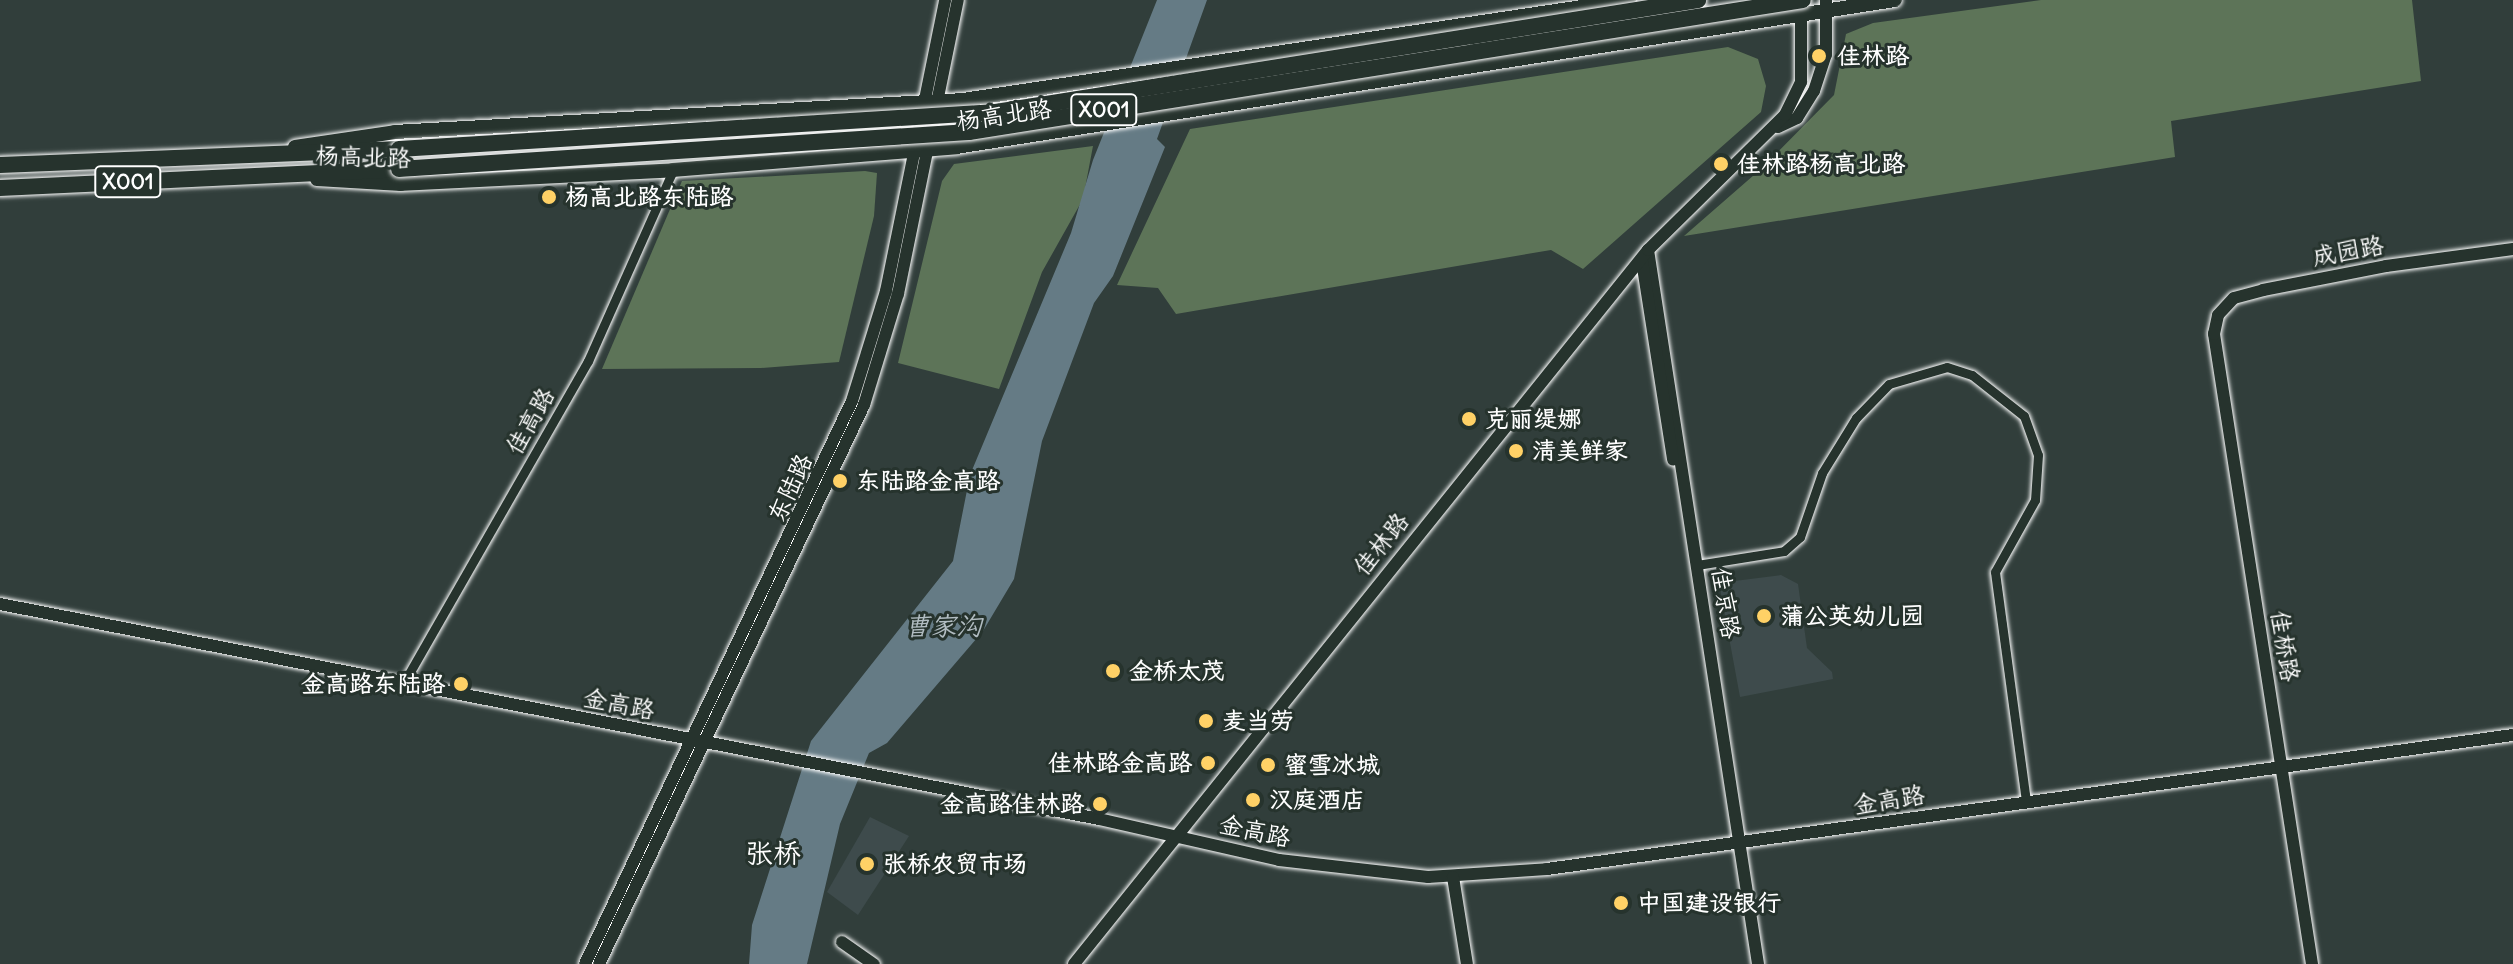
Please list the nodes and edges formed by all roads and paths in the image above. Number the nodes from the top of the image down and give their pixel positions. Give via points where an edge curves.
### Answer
1 (945, 0) edge
2 (958, 0) edge
3 (1629, 0) edge
4 (1698, 0) edge
5 (1895, 0) edge
6 (1802, 5) edge
7 (1827, 5) edge
8 (931, 103) junction
9 (1771, 130) junction
10 (922, 150) junction
11 (256, 154) junction
12 (0, 165) edge
13 (673, 170) junction
14 (256, 176) junction
15 (0, 188) edge
16 (2513, 249) edge
17 (1645, 254) junction
18 (2214, 334) joint
19 (1697, 565) junction
20 (0, 604) edge
21 (403, 684) junction
22 (2513, 735) edge
23 (698, 742) junction
24 (2281, 766) junction
25 (2026, 801) junction
26 (1173, 836) junction
27 (1737, 842) junction
28 (1453, 877) junction
29 (842, 942) dead end
30 (585, 964) edge
31 (599, 964) edge
32 (874, 964) edge
33 (1074, 964) edge
34 (1467, 964) edge
35 (1758, 964) edge
36 (2312, 964) edge

1 - 8 main road, 东陆路
2 - 8 main road, 东陆路
3 - 8 main road, 杨高北路 / X001 via 1118,80
4 - 11 highway, 杨高北路 / X001, bridge via 996,112
5 - 7 main road, 杨高北路 / X001
6 - 7 main road, 杨高北路 / X001
6 - 9 main road, 佳林路 via 1801,82 1795,100
6 - 10 main road, 杨高北路 / X001 via 1200,109
6 - 14 highway, 杨高北路 / X001, bridge via 969,132
7 - 9 main road, 佳林路 via 1826,55 1814,91 1797,118
8 - 10 main road, 东陆路
8 - 11 main road, 杨高北路 / X001 via 395,132
9 - 17 main road, 佳林路
10 - 13 main road, 杨高北路 / X001
10 - 23 main road, 东陆路 via 852,401
11 - 12 highway, 杨高北路 / X001
13 - 14 main road, 杨高北路 / X001 via 401,184
13 - 21 street, 佳高路 via 588,361
14 - 15 highway, 杨高北路 / X001
16 - 18 main road, 成园路 via 2386,266 2245,294 2223,309
17 - 19 main road, 佳京路
17 - 26 main road, 佳林路
17 - 27 main road, 佳京路
18 - 24 main road, 佳桥路
19 - 25 street via 1784,551 1800,537 1822,473 1856,418 1889,384 1947,367 1972,375 2024,416 2038,455 2035,500 1995,572
19 - 27 main road, 佳京路
20 - 21 main road, 金高路
21 - 23 main road, 金高路
22 - 24 main road, 金高路
23 - 26 main road, 金高路
23 - 30 main road, 东陆路
23 - 31 main road, 东陆路
24 - 25 main road, 金高路
24 - 36 main road, 佳桥路
25 - 27 main road, 金高路
26 - 28 main road, 金高路 via 1279,860
26 - 33 main road, 佳林路
27 - 28 main road, 金高路
27 - 35 main road, 佳京路
28 - 34 main road
29 - 32 main road

